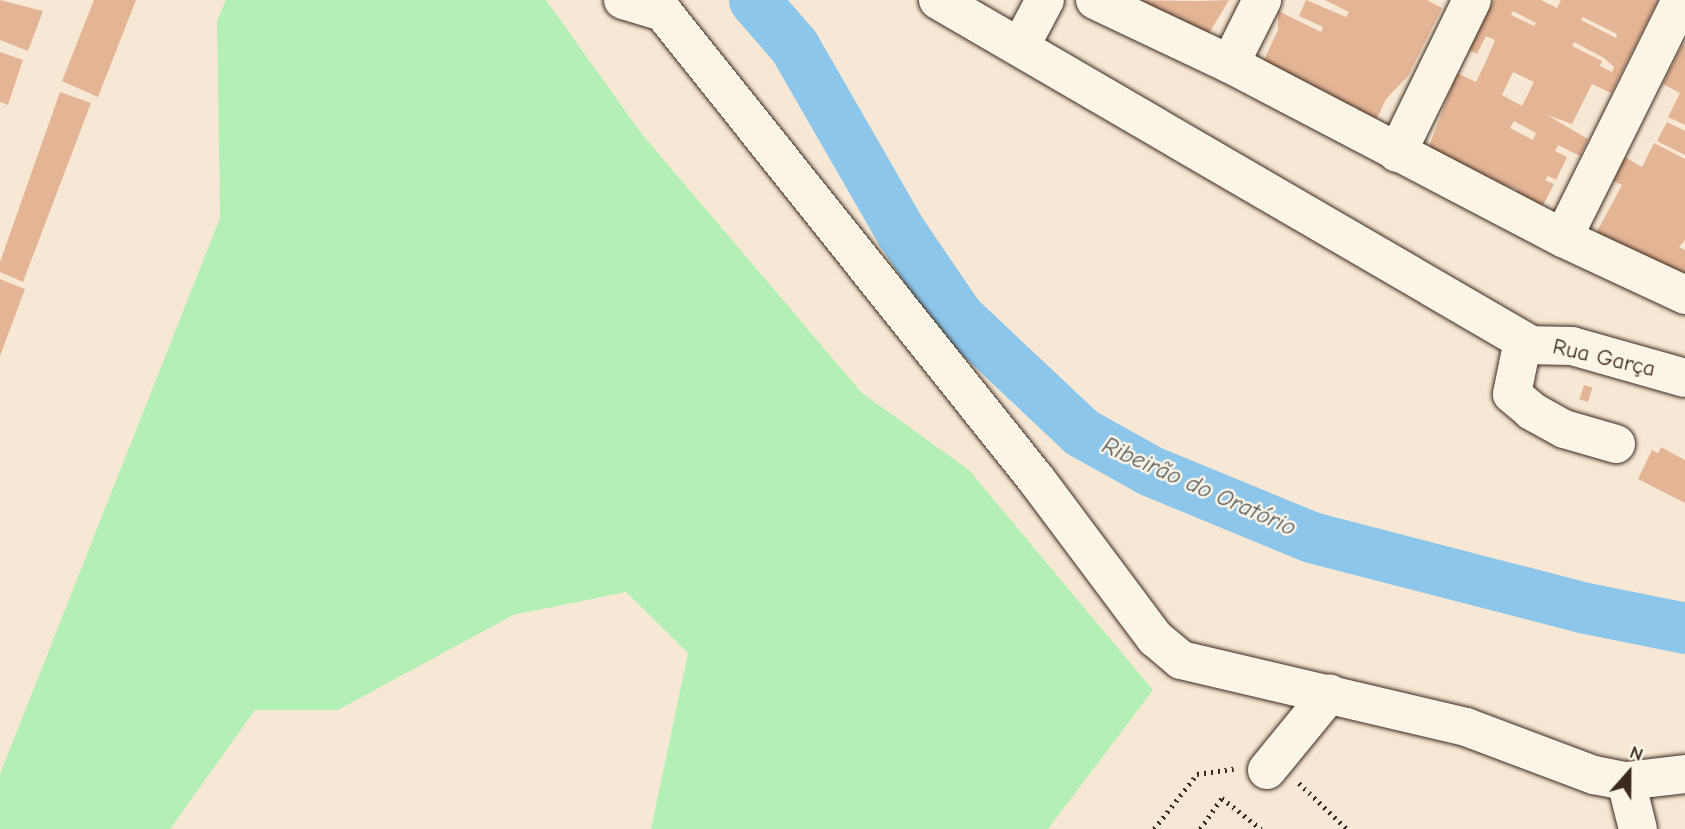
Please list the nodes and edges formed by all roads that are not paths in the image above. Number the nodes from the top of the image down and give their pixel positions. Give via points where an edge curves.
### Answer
1 (623, 0) edge
2 (938, 0) edge
3 (1045, 0) edge
4 (1095, 0) edge
5 (1262, 0) edge
6 (1472, 0) edge
7 (1681, 0) edge
8 (1020, 47) junction
9 (1230, 64) junction
10 (1397, 153) junction
11 (1563, 238) junction
12 (1685, 295) edge
13 (1531, 345) junction
14 (1685, 378) edge
15 (1616, 444) dead end
16 (1330, 693) junction
17 (1267, 770) dead end
18 (1685, 774) edge
19 (1626, 781) junction
20 (1638, 829) edge

1 - 16 street via 663,12 1036,479 1155,638 1181,660
2 - 8 street
3 - 8 street
4 - 9 street
5 - 9 street
6 - 10 street
7 - 11 street
8 - 13 street
9 - 10 street
10 - 11 street
11 - 12 street
13 - 14 street, Rua Garça via 1572,346
13 - 15 street, Rua Garça via 1522,345 1511,394 1564,429
16 - 17 street
16 - 19 street via 1466,727 1594,775
18 - 19 street
19 - 20 street

